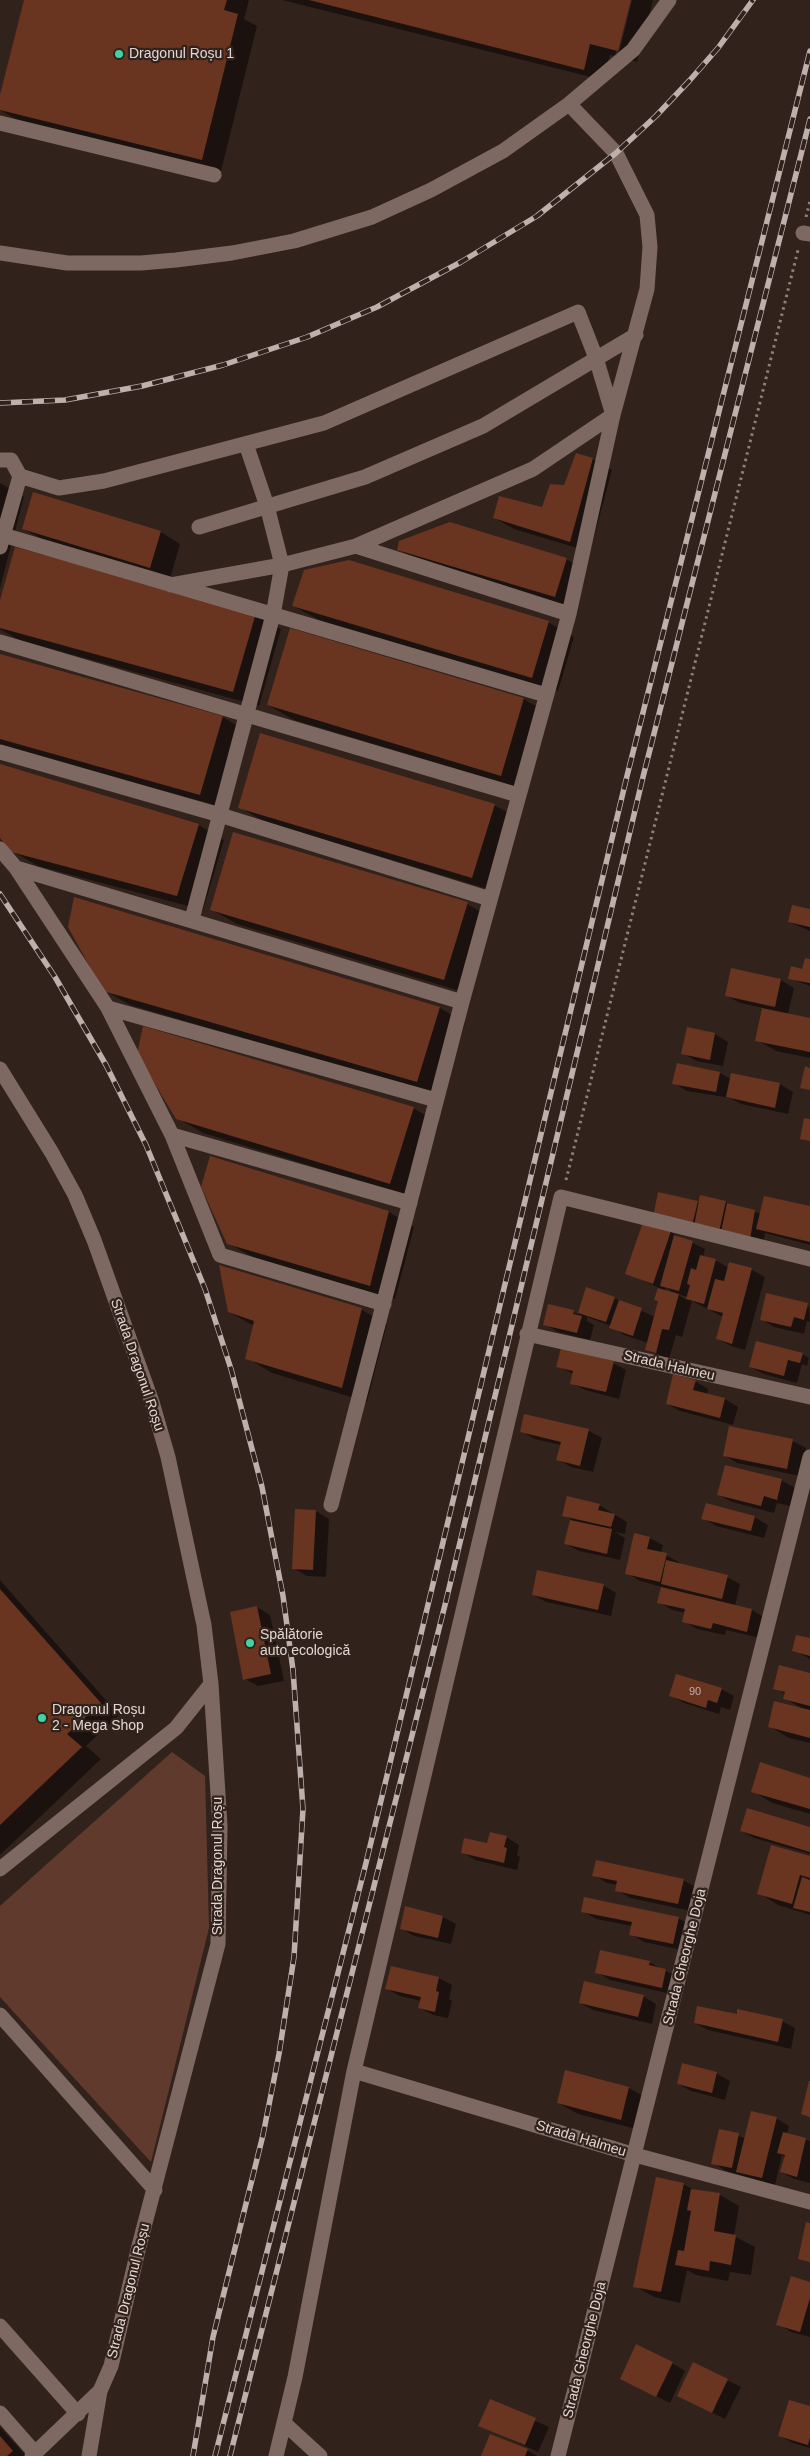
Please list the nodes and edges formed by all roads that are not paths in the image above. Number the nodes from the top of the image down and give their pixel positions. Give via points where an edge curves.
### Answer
1 (668, 0) edge
2 (569, 104) junction
3 (0, 123) edge
4 (214, 175) dead end
5 (0, 252) edge
6 (636, 335) junction
7 (596, 358) junction
8 (613, 415) junction
9 (246, 444) junction
10 (0, 460) edge
11 (20, 476) junction
12 (267, 506) junction
13 (199, 527) dead end
14 (2, 541) edge
15 (356, 546) junction
16 (282, 566) junction
17 (171, 584) junction
18 (569, 614) junction
19 (273, 615) junction
20 (0, 642) edge
21 (546, 695) junction
22 (246, 716) junction
23 (0, 752) edge
24 (518, 795) junction
25 (220, 815) junction
26 (0, 849) edge
27 (16, 868) junction
28 (490, 899) junction
29 (192, 919) junction
30 (462, 1002) junction
31 (108, 1008) junction
32 (0, 1069) edge
33 (436, 1100) junction
34 (172, 1135) junction
35 (410, 1203) junction
36 (810, 1259) edge
37 (384, 1304) junction
38 (527, 1334) junction
39 (810, 1397) edge
40 (810, 1458) edge
41 (331, 1506) dead end
42 (210, 1684) junction
43 (0, 1870) edge
44 (0, 2015) edge
45 (354, 2071) junction
46 (636, 2155) junction
47 (154, 2190) junction
48 (810, 2202) edge
49 (0, 2326) edge
50 (100, 2391) junction
51 (0, 2413) edge
52 (78, 2414) junction
53 (284, 2423) junction
54 (34, 2454) edge
55 (89, 2456) edge
56 (276, 2456) edge
57 (320, 2456) edge
58 (558, 2456) edge

1 - 2 street via 633,50
2 - 5 street via 503,151 431,190 372,217 294,241 232,253 141,263 67,263
2 - 6 street via 616,153 647,214 650,247 647,288
3 - 4 street
6 - 7 street
6 - 8 street
7 - 8 street
7 - 9 street via 578,312 324,423
7 - 12 street via 483,426 365,477
8 - 15 street via 533,469
8 - 18 street
9 - 11 street via 104,481 59,488
9 - 12 street
10 - 11 street via 11,460
11 - 14 street
12 - 13 street
12 - 16 street
14 - 17 street
15 - 16 street
15 - 18 street
16 - 17 street
16 - 19 street
17 - 19 street
18 - 21 street
19 - 21 street
19 - 22 street
20 - 22 street
21 - 24 street
22 - 24 street
22 - 25 street
23 - 25 street
24 - 28 street
25 - 28 street
25 - 29 street
26 - 27 street
27 - 29 street
27 - 31 street
28 - 30 street
29 - 30 street
30 - 33 street
31 - 33 street
31 - 34 street
32 - 42 street, Strada Dragonul Roșu via 75,1195 152,1402 172,1475 204,1625
33 - 35 street
34 - 35 street
34 - 37 street via 220,1255
35 - 37 street
36 - 38 street via 561,1197
37 - 41 street
38 - 39 street, Strada Halmeu
38 - 45 street
40 - 46 street, Strada Gheorghe Doja
42 - 43 street via 176,1728
42 - 47 street, Strada Dragonul Roșu via 220,1826 218,1944
44 - 47 street
45 - 46 street, Strada Halmeu
45 - 53 street
46 - 48 street, Strada Halmeu
46 - 58 street, Strada Gheorghe Doja
47 - 50 street, Strada Dragonul Roșu via 111,2366
49 - 52 street
50 - 52 street, Strada Dragonul Roșu
50 - 55 street, Strada Dragonul Roșu
51 - 54 street
52 - 54 street, Strada Dragonul Roșu
53 - 56 street
53 - 57 street

